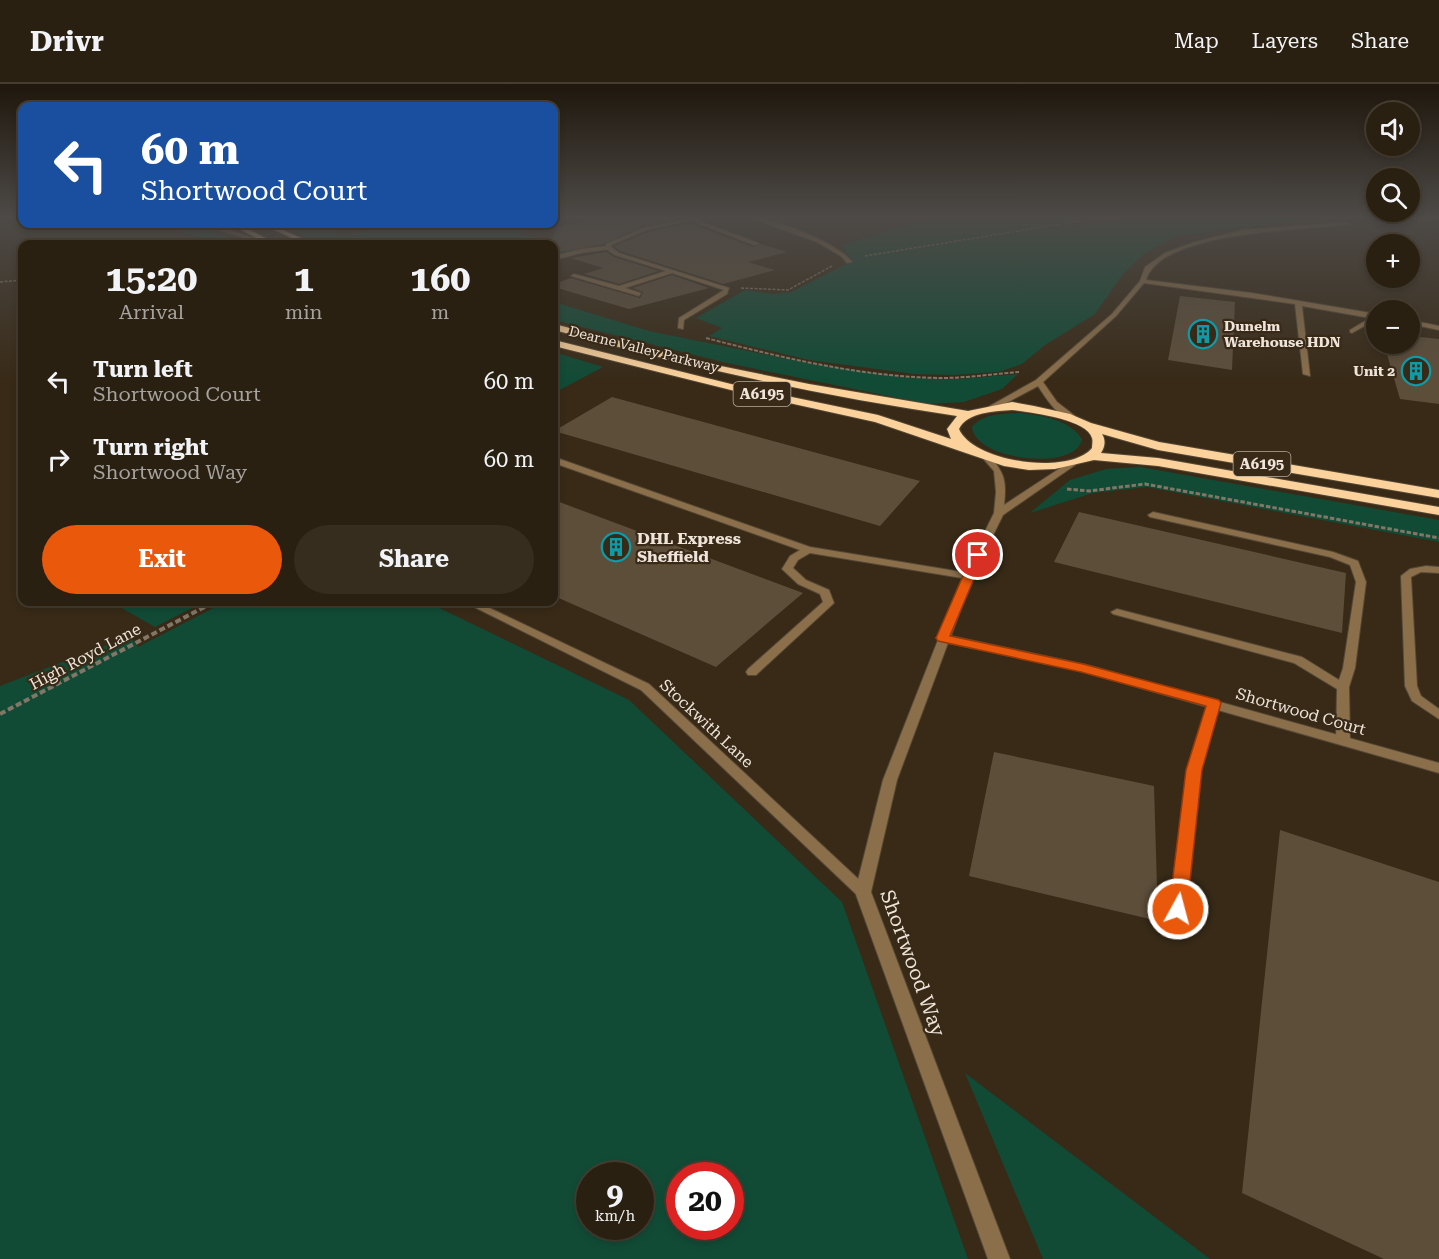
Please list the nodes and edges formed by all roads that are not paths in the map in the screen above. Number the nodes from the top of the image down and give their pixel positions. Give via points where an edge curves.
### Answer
1 (667, 271) edge
2 (1146, 271) edge
3 (670, 272) junction
4 (574, 276) dead end
5 (1143, 281) junction
6 (620, 288) junction
7 (639, 294) dead end
8 (1299, 303) junction
9 (1366, 315) edge
10 (1420, 324) edge
11 (1366, 325) edge
12 (558, 328) edge
13 (681, 328) dead end
14 (1439, 328) edge
15 (1352, 331) dead end
16 (558, 344) edge
17 (1307, 374) dead end
18 (1042, 379) junction
19 (992, 407) junction
20 (965, 414) junction
21 (1072, 418) junction
22 (1087, 426) junction
23 (970, 449) junction
24 (984, 455) junction
25 (1091, 456) junction
26 (558, 461) edge
27 (1074, 463) junction
28 (1439, 494) edge
29 (1439, 511) edge
30 (999, 513) junction
31 (1153, 515) dead end
32 (808, 550) junction
33 (1439, 570) edge
34 (968, 576) junction
35 (477, 606) edge
36 (1117, 612) dead end
37 (942, 638) junction
38 (752, 672) dead end
39 (1343, 687) junction
40 (1214, 703) junction
41 (1439, 715) edge
42 (1343, 740) junction
43 (1439, 768) edge
44 (863, 892) junction
45 (1178, 909) dead end
46 (999, 1259) edge

1 - 3 street
2 - 5 street
3 - 6 street
3 - 13 street via 727,289 681,319
4 - 6 street
5 - 8 street
5 - 18 street via 1114,315
6 - 7 street
8 - 9 street
8 - 17 street
10 - 14 street
11 - 15 street
12 - 20 highway, Dearne Valley Parkway / A6195 via 741,373 904,406
16 - 23 highway, Dearne Valley Parkway / A6195 via 878,419
18 - 19 street
18 - 21 street via 1054,404
19 - 20 highway, A6195
19 - 21 highway, A6195 via 1033,408
20 - 23 highway via 956,424 955,432
21 - 22 highway, A6195
22 - 25 highway via 1099,442 1098,450
22 - 28 highway, A6195 via 1158,446
23 - 24 highway, A6195
24 - 27 highway, A6195 via 1030,466
24 - 30 street, Shortwood Way via 998,471
25 - 27 highway, A6195
25 - 29 highway, A6195 via 1158,462
26 - 32 street
27 - 30 street
30 - 34 street, Shortwood Way
31 - 39 street via 1354,563 1361,582
32 - 34 street
32 - 38 street via 794,558 787,569 802,582 825,592 829,603
33 - 41 street via 1421,569 1406,576 1411,686 1416,698
34 - 37 street, Shortwood Way
35 - 44 street, Stockwith Lane via 645,687
36 - 39 street via 1298,660
37 - 40 street, Shortwood Court via 1083,668
37 - 44 street, Shortwood Way via 890,780
39 - 42 street
40 - 42 street, Shortwood Court
40 - 45 street via 1194,770
42 - 43 street, Shortwood Court
44 - 46 street, Shortwood Way

